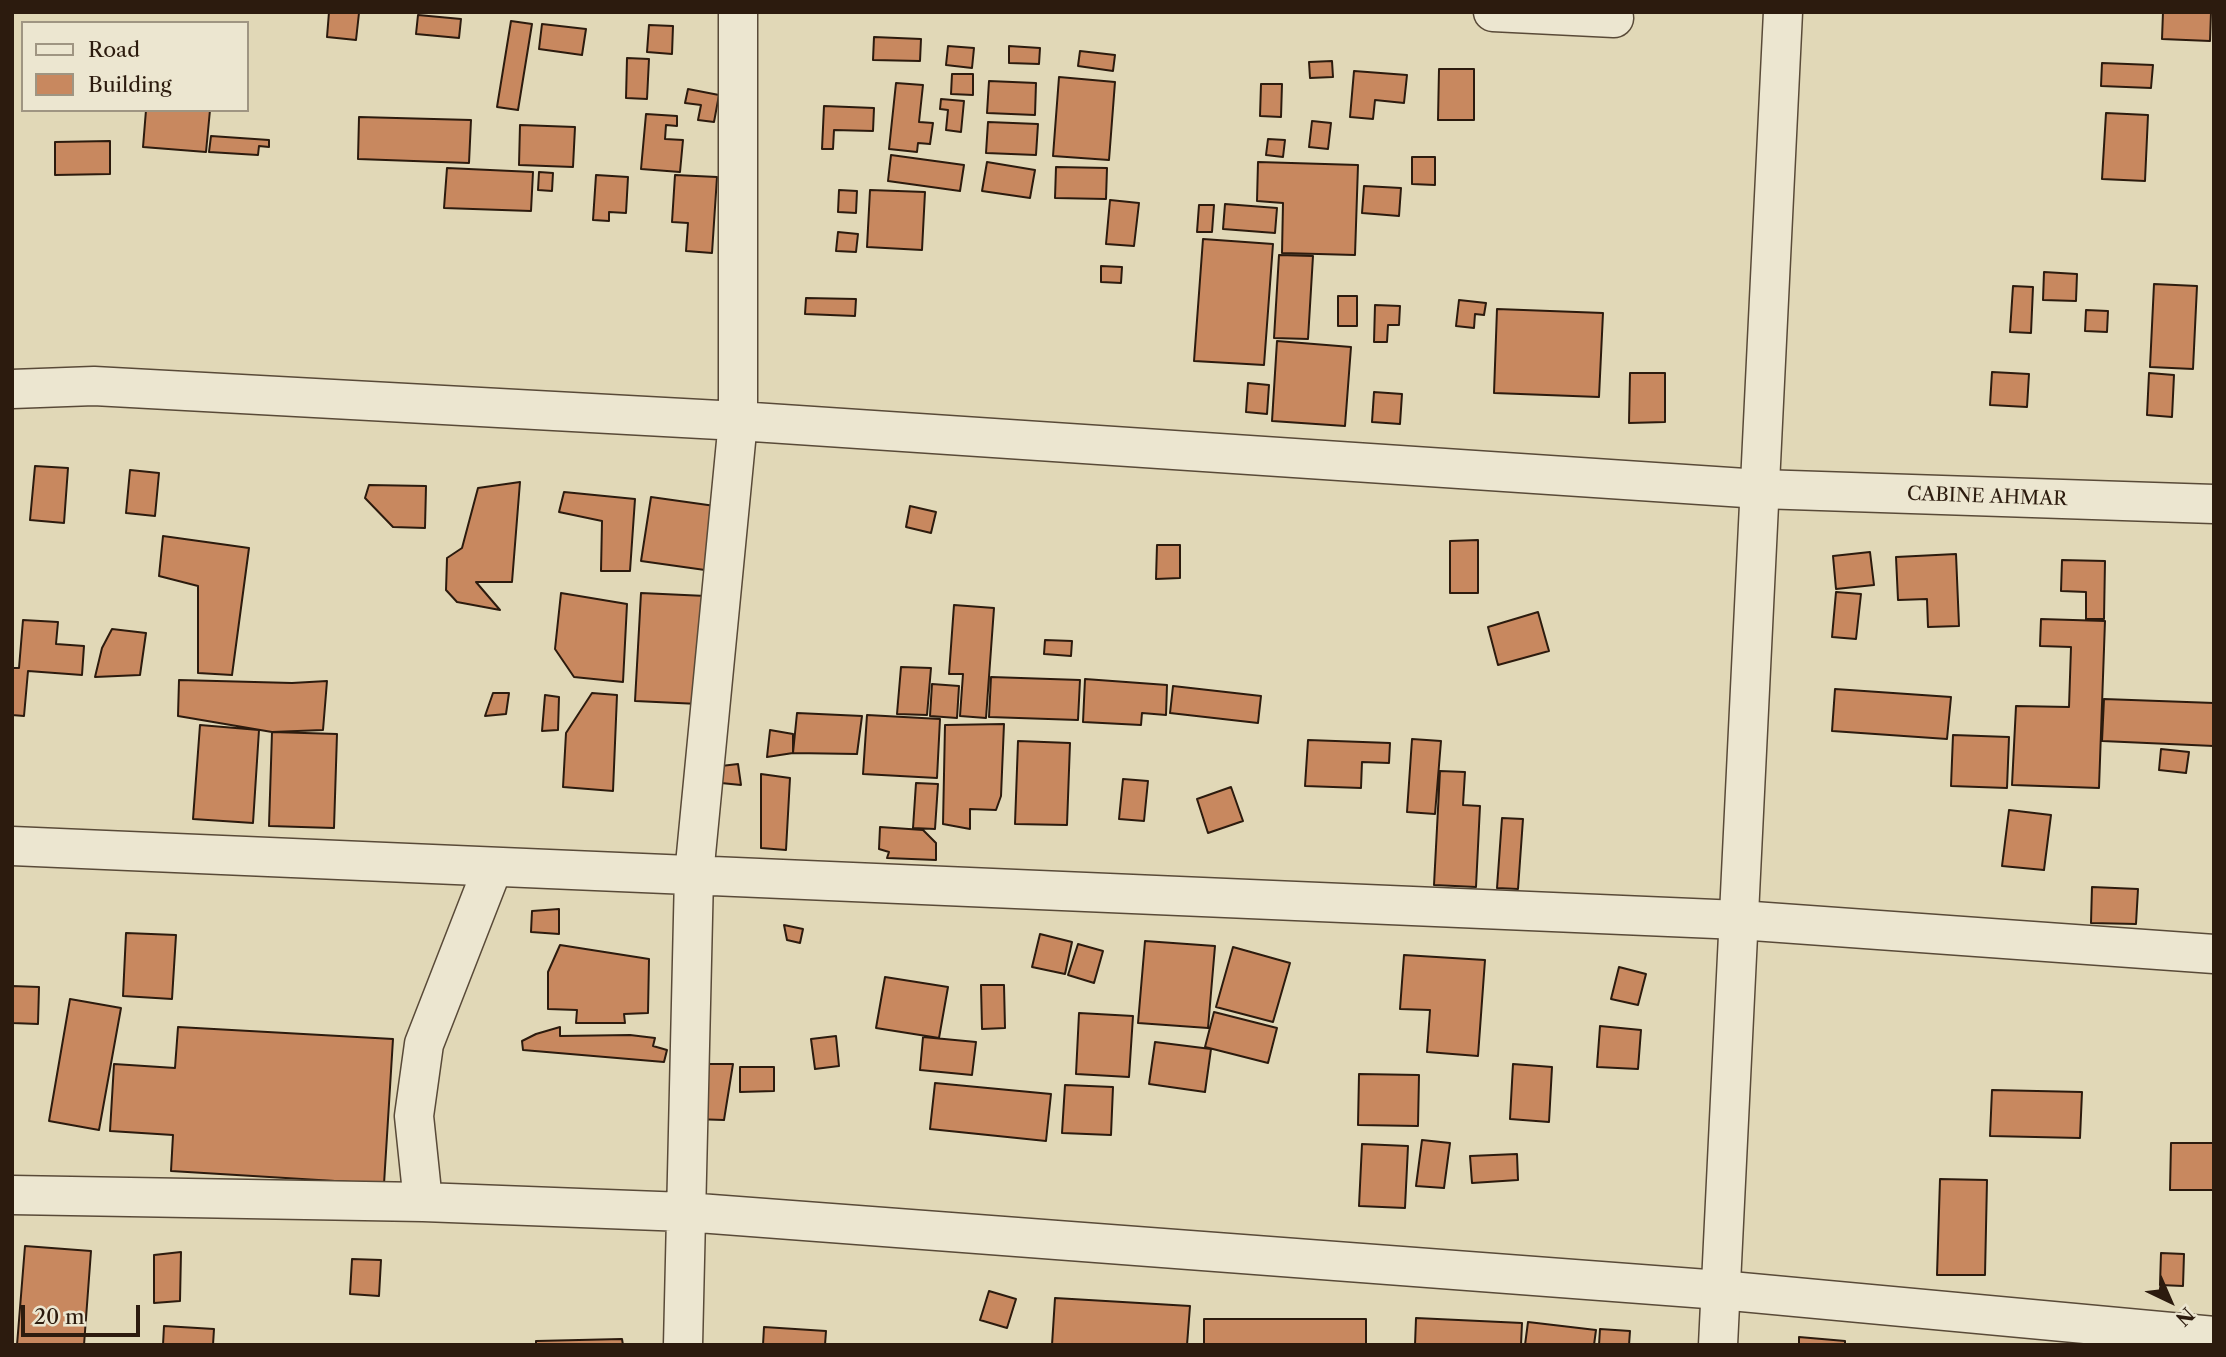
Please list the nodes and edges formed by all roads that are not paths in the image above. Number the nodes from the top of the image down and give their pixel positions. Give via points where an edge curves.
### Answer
1 (738, 12) edge
2 (1493, 12) edge
3 (1783, 12) edge
4 (1614, 18) dead end
5 (12, 390) edge
6 (738, 421) junction
7 (1760, 489) junction
8 (2214, 504) edge
9 (12, 846) edge
10 (493, 867) junction
11 (694, 875) junction
12 (1739, 920) junction
13 (2214, 954) edge
14 (12, 1195) edge
15 (423, 1202) junction
16 (685, 1212) junction
17 (1720, 1290) junction
18 (2214, 1336) edge
19 (683, 1345) edge
20 (1718, 1345) edge

1 - 6 street
2 - 4 street
3 - 7 street
5 - 6 street, CABINE AHMAR via 94,386
6 - 7 street, CABINE AHMAR
6 - 11 street
7 - 8 street, CABINE AHMAR
7 - 12 street
9 - 10 street
10 - 11 street
10 - 15 street via 424,1044 414,1116
11 - 12 street
11 - 16 street
12 - 13 street
12 - 17 street
14 - 15 street
15 - 16 street
16 - 17 street
16 - 19 street
17 - 18 street
17 - 20 street

